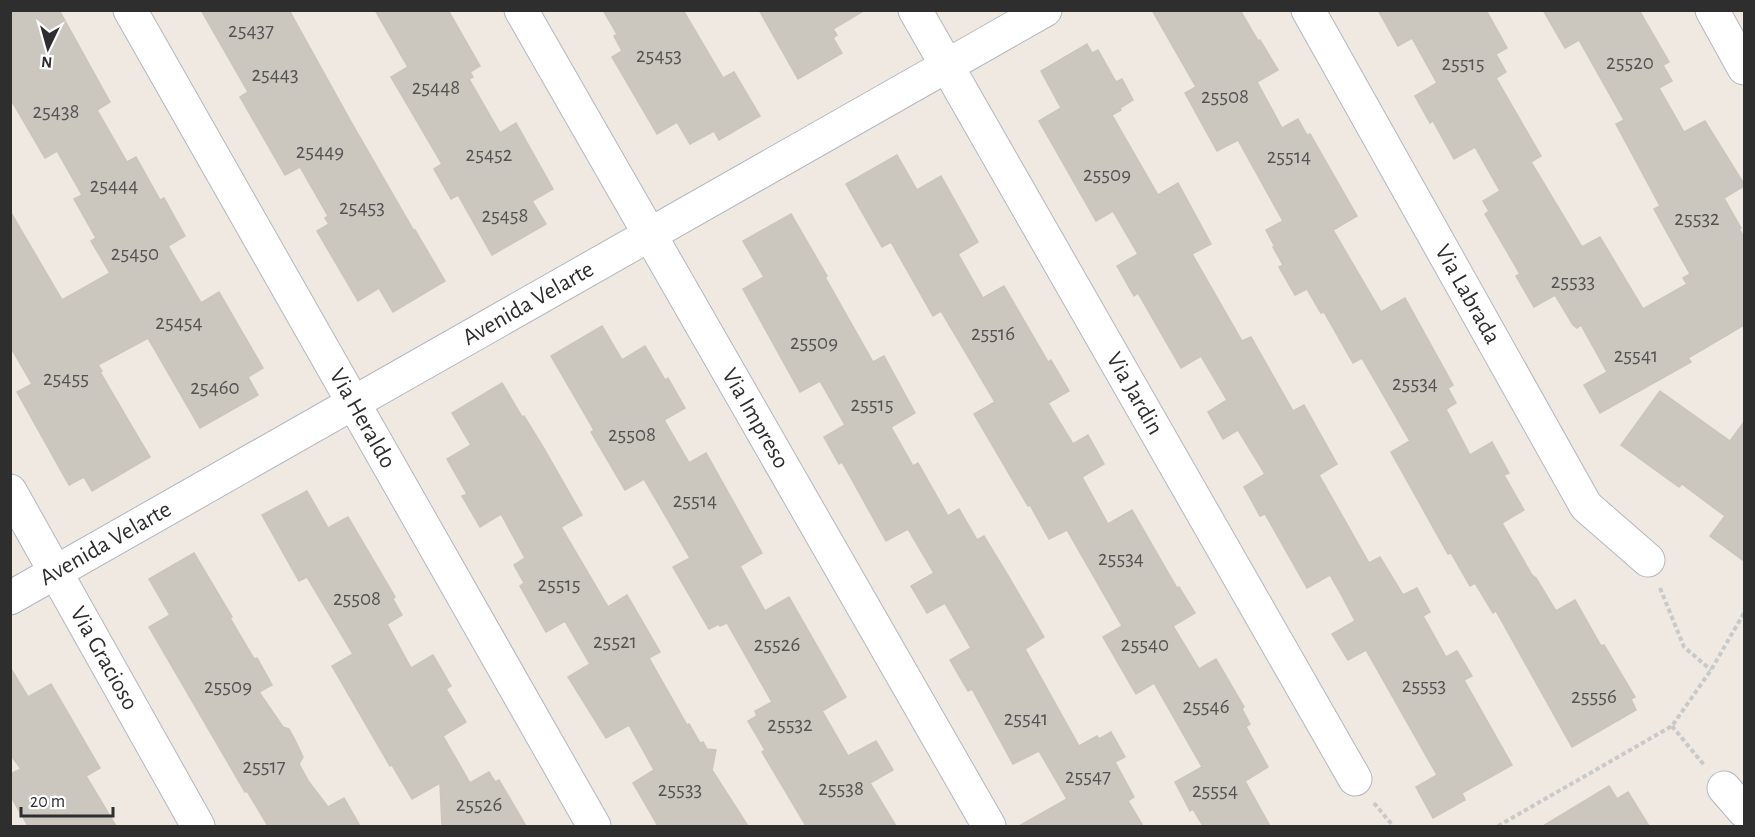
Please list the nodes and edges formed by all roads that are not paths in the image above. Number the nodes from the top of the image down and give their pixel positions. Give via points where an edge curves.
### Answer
1 (130, 10) edge
2 (521, 10) edge
3 (915, 10) edge
4 (1045, 10) edge
5 (1308, 10) edge
6 (1712, 10) edge
7 (947, 67) junction
8 (1744, 68) edge
9 (649, 236) junction
10 (352, 404) junction
11 (10, 492) edge
12 (1648, 560) road end
13 (56, 572) junction
14 (10, 598) edge
15 (1355, 779) dead end
16 (198, 826) edge
17 (594, 826) edge
18 (989, 826) edge

1 - 10 street, Via Heraldo
2 - 9 street, Via Impreso
3 - 7 street, Via Jardin
4 - 7 street, Avenida Velarte
5 - 12 street, Via Labrada via 1586,506
6 - 8 street
7 - 9 street, Avenida Velarte
7 - 15 street, Via Jardin
9 - 10 street, Avenida Velarte
9 - 18 street, Via Impreso
10 - 13 street, Avenida Velarte
10 - 17 street, Via Heraldo
11 - 13 street, Via Gracioso
13 - 14 street, Avenida Velarte
13 - 16 street, Via Gracioso

